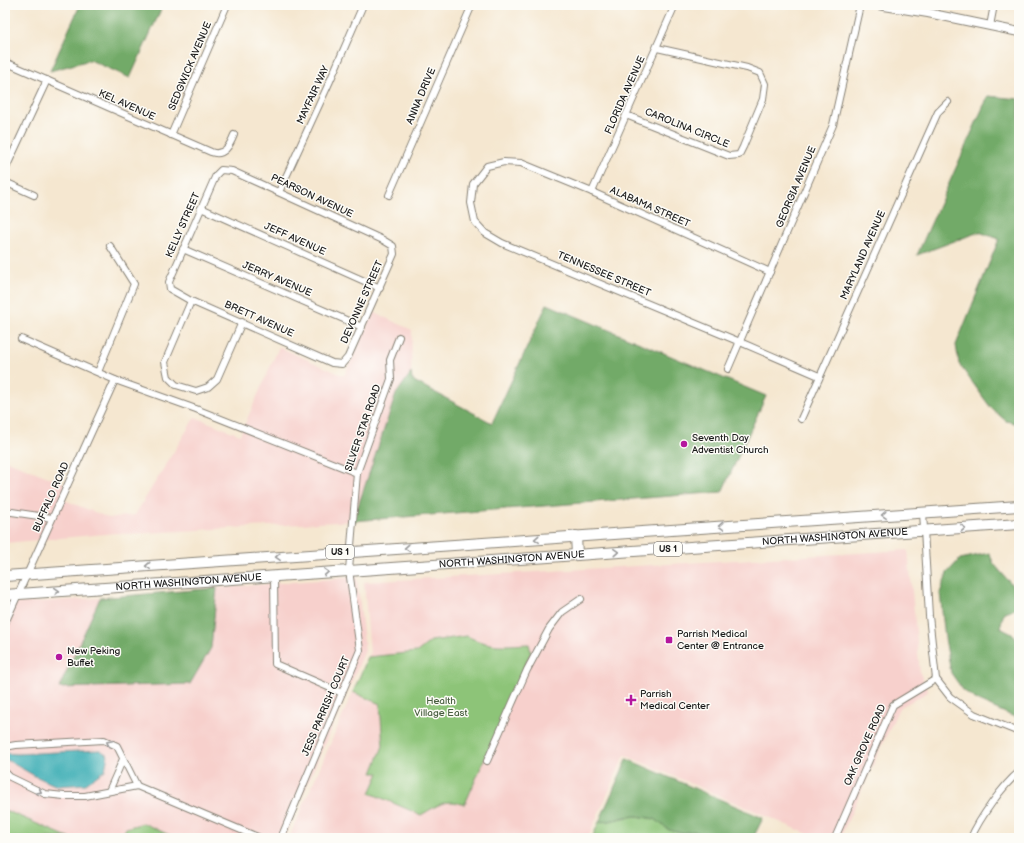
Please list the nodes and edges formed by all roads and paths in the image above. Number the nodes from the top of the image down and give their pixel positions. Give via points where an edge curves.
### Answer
1 (227, 5) edge
2 (363, 5) edge
3 (472, 5) edge
4 (675, 5) edge
5 (860, 5) edge
6 (878, 5) edge
7 (994, 5) edge
8 (990, 26) junction
9 (1019, 32) edge
10 (657, 48) junction
11 (5, 62) edge
12 (47, 80) junction
13 (948, 102) dead end
14 (626, 115) junction
15 (171, 135) junction
16 (234, 135) dead end
17 (521, 162) joint
18 (5, 169) edge
19 (221, 170) joint
20 (5, 182) edge
21 (279, 192) junction
22 (592, 192) junction
23 (34, 195) dead end
24 (389, 195) dead end
25 (201, 208) junction
26 (110, 246) dead end
27 (393, 246) joint
28 (183, 249) junction
29 (770, 272) junction
30 (380, 288) junction
31 (170, 289) joint
32 (191, 301) junction
33 (242, 322) junction
34 (362, 327) junction
35 (399, 337) dead end
36 (21, 339) dead end
37 (740, 342) junction
38 (342, 364) joint
39 (728, 369) dead end
40 (98, 372) junction
41 (819, 376) junction
42 (115, 380) junction
43 (801, 419) dead end
44 (357, 473) junction
45 (1019, 506) edge
46 (5, 511) edge
47 (923, 512) junction
48 (52, 518) junction
49 (1019, 524) edge
50 (924, 531) junction
51 (576, 536) junction
52 (350, 552) junction
53 (577, 555) junction
54 (349, 570) junction
55 (27, 574) junction
56 (5, 576) edge
57 (274, 576) junction
58 (18, 594) junction
59 (5, 595) edge
60 (581, 599) dead end
61 (5, 623) edge
62 (936, 679) junction
63 (342, 693) junction
64 (1019, 732) edge
65 (5, 747) edge
66 (123, 758) junction
67 (487, 761) dead end
68 (5, 772) edge
69 (1019, 772) edge
70 (137, 786) junction
71 (109, 791) junction
72 (260, 838) edge
73 (281, 838) edge
74 (834, 838) edge
75 (971, 838) edge

1 - 15 street, SEDGWICK AVENUE
2 - 21 street, MAYFAIR WAY
3 - 24 street, ANNA DRIVE
4 - 10 street, FLORIDA AVENUE
5 - 29 street, GEORGIA AVENUE via 833,125
6 - 8 street
7 - 8 street
8 - 9 street
10 - 14 street, FLORIDA AVENUE
10 - 14 street, CAROLINA CIRCLE via 748,68 760,73 765,84 763,99 743,147 739,155 729,156
11 - 12 street, KEL AVENUE
12 - 15 street, KEL AVENUE
12 - 18 street
13 - 41 street, MARYLAND AVENUE via 938,112
14 - 22 street, FLORIDA AVENUE
15 - 16 street, KEL AVENUE via 215,154 229,147
17 - 22 street, ALABAMA STREET
17 - 37 street, TENNESSEE STREET via 487,166 473,184 471,203 475,222 485,233 502,243
19 - 21 street, PEARSON AVENUE via 232,171
19 - 25 street, KELLY STREET via 216,175
20 - 23 street
21 - 27 street, PEARSON AVENUE
22 - 29 street, ALABAMA STREET
25 - 28 street, KELLY STREET
25 - 30 street, JEFF AVENUE
26 - 40 street via 134,284
27 - 30 street, DEVONNE STREET via 394,254
28 - 31 street, KELLY STREET via 169,282
28 - 34 street, JERRY AVENUE
29 - 37 street, GEORGIA AVENUE
30 - 34 street, DEVONNE STREET
31 - 32 street, BRETT AVENUE
32 - 33 street, BRETT AVENUE
32 - 33 street via 165,362 168,377 176,385 196,391 208,387 216,379
33 - 38 street, BRETT AVENUE via 332,363
34 - 38 street, DEVONNE STREET
35 - 44 street, SILVER STAR ROAD via 390,360 391,379
36 - 40 street
37 - 39 street, GEORGIA AVENUE
37 - 41 street, TENNESSEE STREET
40 - 42 street
41 - 43 street, MARYLAND AVENUE
42 - 44 street
42 - 48 street, BUFFALO ROAD
44 - 52 street, SILVER STAR ROAD
45 - 47 main road, NORTH WASHINGTON AVENUE / US 1
46 - 48 street
47 - 50 street
47 -> 51 main road, NORTH WASHINGTON AVENUE / US 1
48 - 55 street, BUFFALO ROAD
50 -> 49 main road, NORTH WASHINGTON AVENUE / US 1
53 -> 50 main road, NORTH WASHINGTON AVENUE / US 1
50 - 62 street
51 -> 52 main road, NORTH WASHINGTON AVENUE / US 1
51 - 53 main road
52 - 54 street, JESS PARRISH COURT
52 -> 55 main road, NORTH WASHINGTON AVENUE / US 1
53 - 54 main road, NORTH WASHINGTON AVENUE / US 1
57 -> 54 main road, NORTH WASHINGTON AVENUE / US 1
54 - 63 street, JESS PARRISH COURT via 360,650
55 - 56 main road, NORTH WASHINGTON AVENUE / US 1
55 - 58 street, BUFFALO ROAD
58 -> 57 main road, NORTH WASHINGTON AVENUE / US 1
57 - 63 street via 275,664
58 - 59 main road, NORTH WASHINGTON AVENUE / US 1
58 - 61 street, BUFFALO ROAD
60 - 67 street via 562,612 549,629 527,670
62 - 64 street via 950,697 974,714
62 - 74 street, OAK GROVE ROAD via 893,705
63 - 73 street, JESS PARRISH COURT
66 -> 65 street via 117,746 104,740
66 - 70 street
66 - 71 street
68 -> 71 street via 45,794 73,797
69 - 75 street via 1011,778 976,826
70 - 71 street
70 - 72 street

